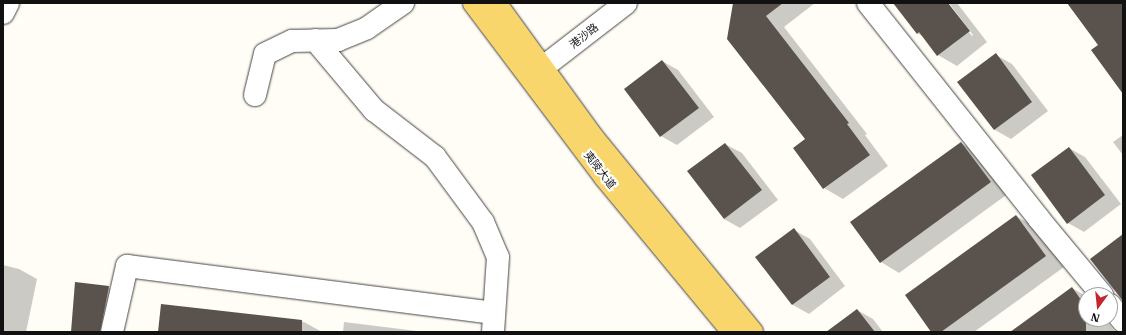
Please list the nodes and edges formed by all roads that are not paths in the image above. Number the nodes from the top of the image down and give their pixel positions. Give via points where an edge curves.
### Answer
1 (8, 3) edge
2 (403, 3) edge
3 (474, 3) edge
4 (495, 3) edge
5 (626, 3) edge
6 (868, 3) edge
7 (3, 13) edge
8 (315, 40) junction
9 (542, 68) junction
10 (255, 95) dead end
11 (1095, 287) edge
12 (494, 322) edge
13 (112, 332) edge
14 (732, 332) edge
15 (752, 332) edge

1 - 7 street
2 - 8 street via 367,28 338,40
3 - 14 main road, 夷陵大道 via 605,177
4 - 9 main road, 夷陵大道
5 - 9 street, 港沙路
6 - 11 street
8 - 10 street via 292,41 265,54
8 - 12 street via 374,110 435,157 483,222 498,257
9 - 15 main road, 夷陵大道 via 593,138
12 - 13 street via 127,266

